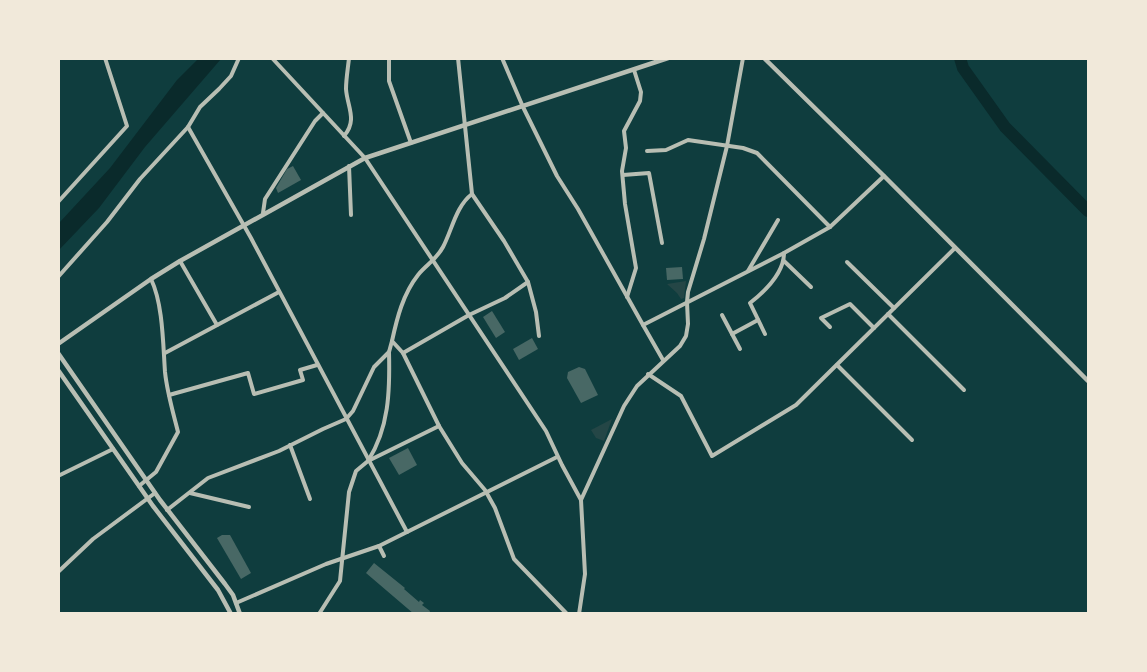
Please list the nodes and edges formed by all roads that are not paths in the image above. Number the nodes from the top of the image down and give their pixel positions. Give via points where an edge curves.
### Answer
1 (105, 58) edge
2 (238, 58) edge
3 (272, 58) edge
4 (349, 58) edge
5 (389, 58) edge
6 (458, 58) edge
7 (502, 58) edge
8 (668, 58) edge
9 (743, 58) edge
10 (764, 58) edge
11 (633, 70) junction
12 (523, 107) junction
13 (323, 113) junction
14 (464, 126) junction
15 (188, 127) junction
16 (344, 136) junction
17 (411, 143) junction
18 (727, 146) junction
19 (647, 151) dead end
20 (365, 158) junction
21 (349, 166) junction
22 (623, 176) junction
23 (884, 176) junction
24 (472, 194) junction
25 (58, 202) edge
26 (264, 213) junction
27 (351, 215) dead end
28 (778, 220) dead end
29 (243, 225) junction
30 (830, 227) junction
31 (662, 243) dead end
32 (955, 248) junction
33 (784, 254) junction
34 (180, 261) junction
35 (433, 261) junction
36 (784, 261) junction
37 (847, 262) dead end
38 (747, 272) junction
39 (58, 277) edge
40 (151, 279) junction
41 (528, 282) junction
42 (811, 287) dead end
43 (279, 292) junction
44 (627, 297) junction
45 (687, 302) junction
46 (894, 308) junction
47 (469, 315) junction
48 (722, 315) dead end
49 (888, 315) junction
50 (758, 320) junction
51 (217, 325) junction
52 (643, 326) junction
53 (830, 327) dead end
54 (874, 328) junction
55 (732, 334) junction
56 (765, 334) dead end
57 (539, 336) dead end
58 (392, 341) junction
59 (58, 344) edge
60 (740, 349) dead end
61 (389, 352) junction
62 (58, 353) edge
63 (165, 353) junction
64 (404, 353) junction
65 (663, 360) junction
66 (317, 365) junction
67 (837, 365) junction
68 (58, 370) edge
69 (648, 374) junction
70 (1089, 381) edge
71 (964, 390) dead end
72 (169, 395) junction
73 (346, 419) junction
74 (439, 426) junction
75 (912, 440) dead end
76 (290, 445) junction
77 (114, 449) junction
78 (557, 457) junction
79 (368, 461) junction
80 (58, 476) edge
81 (146, 481) junction
82 (139, 486) junction
83 (486, 492) junction
84 (155, 493) junction
85 (189, 493) junction
86 (148, 498) junction
87 (310, 499) dead end
88 (581, 500) junction
89 (249, 507) dead end
90 (167, 510) junction
91 (407, 532) junction
92 (379, 546) junction
93 (384, 556) dead end
94 (342, 559) junction
95 (58, 572) edge
96 (236, 603) junction
97 (231, 614) edge
98 (240, 614) edge
99 (319, 614) edge
100 (567, 614) edge
101 (579, 614) edge

1 - 25 street via 127,126
2 - 15 street via 231,76 196,112
3 - 13 street
4 - 16 street via 346,91 352,121
5 - 17 street via 389,81
6 - 14 street
7 - 12 street
8 - 11 street
9 - 18 street
10 - 23 street
11 - 12 street
11 - 22 street via 641,92 624,131
12 - 14 street
12 - 44 street via 557,176
13 - 16 street
13 - 26 street via 265,199
14 - 17 street
14 - 24 street
15 - 29 street
15 - 39 street
16 - 20 street
17 - 20 street
18 - 19 street via 688,140 666,150
18 - 30 street via 757,153
18 - 45 street
20 - 21 street
20 - 35 street
21 - 26 street
21 - 27 street
22 - 31 street via 649,173
22 - 44 street via 636,261
23 - 30 street
23 - 32 street
24 - 35 street via 464,200
24 - 41 street
26 - 29 street
28 - 38 street
29 - 34 street
29 - 43 street
30 - 33 street
32 - 46 street
32 - 70 street
33 - 36 street
33 - 38 street
34 - 40 street
34 - 51 street
35 - 47 street
35 - 58 street via 418,275 405,299
36 - 42 street
36 - 50 street via 765,291 750,303
37 - 46 street
38 - 45 street
40 - 59 street
40 - 63 street via 158,293
41 - 47 street
41 - 57 street
43 - 51 street
43 - 66 street
44 - 52 street
45 - 52 street
45 - 65 street via 686,336
46 - 49 street
47 - 64 street
47 - 78 street via 546,431
48 - 55 street
49 - 54 street
49 - 71 street
50 - 55 street
50 - 56 street
51 - 63 street
52 - 65 street
53 - 54 street via 821,318 850,304
54 - 67 street
55 - 60 street
58 - 61 street
58 - 64 street
61 - 73 street via 374,367
61 - 79 street via 390,391 383,430
62 - 81 street
63 - 72 street
64 - 74 street
65 - 69 street
66 - 72 street via 300,370 303,380 254,394 248,373
66 - 73 street
67 - 69 street via 796,405 712,456 681,396
67 - 75 street
68 - 77 street
69 - 88 street via 624,406
72 - 81 street via 178,432 156,472
73 - 76 street
73 - 79 street
74 - 79 street
74 - 83 street
76 - 85 street via 208,478
76 - 87 street
77 - 80 street
77 - 82 street
78 - 83 street
78 - 88 street
79 - 91 street
79 - 94 street via 352,478
81 - 82 street
81 - 84 street
82 - 86 street
83 - 91 street
83 - 100 street via 514,559
84 - 86 street
84 - 90 street
85 - 89 street
85 - 90 street
86 - 95 street via 93,539
86 - 97 street via 218,590
88 - 101 street via 585,574
90 - 96 street
91 - 92 street
92 - 93 street
92 - 94 street
94 - 96 street
94 - 99 street via 340,581
96 - 98 street

